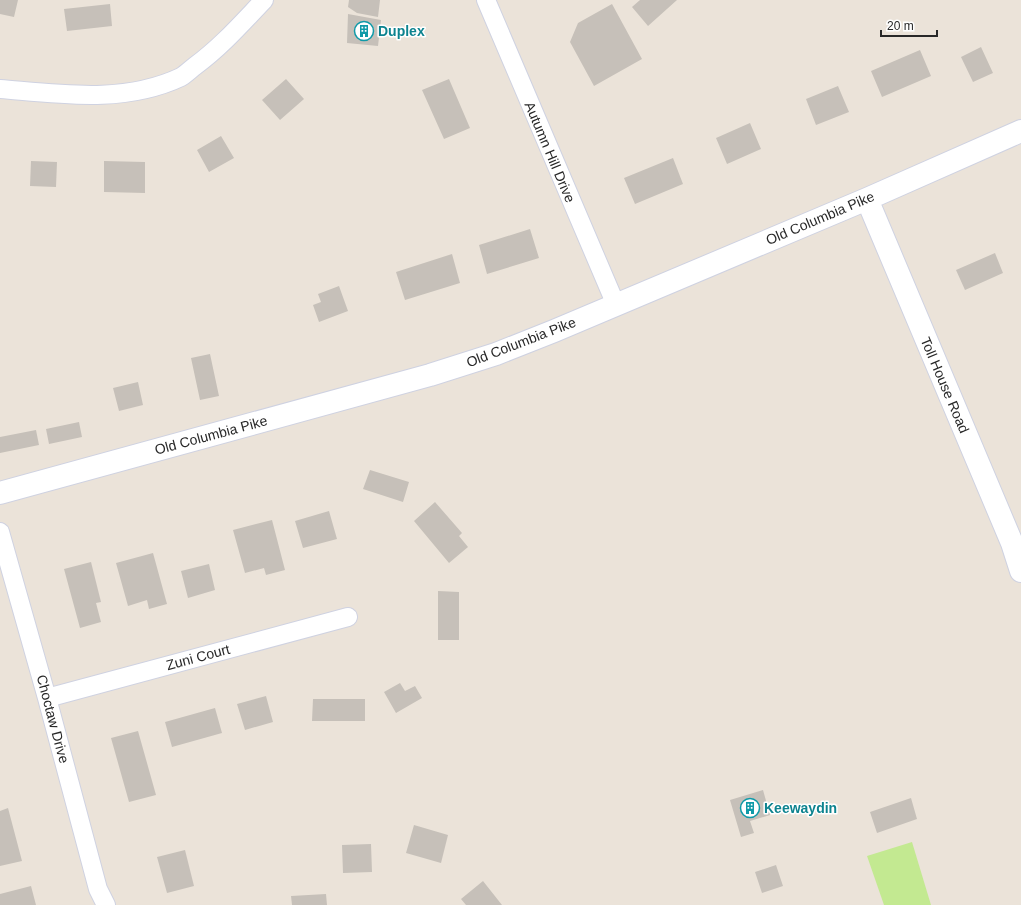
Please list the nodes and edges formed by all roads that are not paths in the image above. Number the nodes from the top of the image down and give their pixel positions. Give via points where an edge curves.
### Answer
1 (264, 0) edge
2 (486, 0) edge
3 (0, 89) edge
4 (1021, 131) edge
5 (866, 199) junction
6 (616, 305) junction
7 (0, 493) edge
8 (0, 532) edge
9 (1021, 571) edge
10 (348, 617) dead end
11 (47, 698) junction
12 (106, 905) edge

1 - 3 street via 203,60 182,76 148,90 112,95 73,95
2 - 6 street, Autumn Hill Drive
4 - 5 street, Old Columbia Pike
5 - 6 street, Old Columbia Pike
5 - 9 street, Toll House Road via 1012,543
6 - 7 street, Old Columbia Pike via 496,354 430,375
8 - 11 street, Choctaw Drive
10 - 11 street, Zuni Court
11 - 12 street, Choctaw Drive via 98,889

